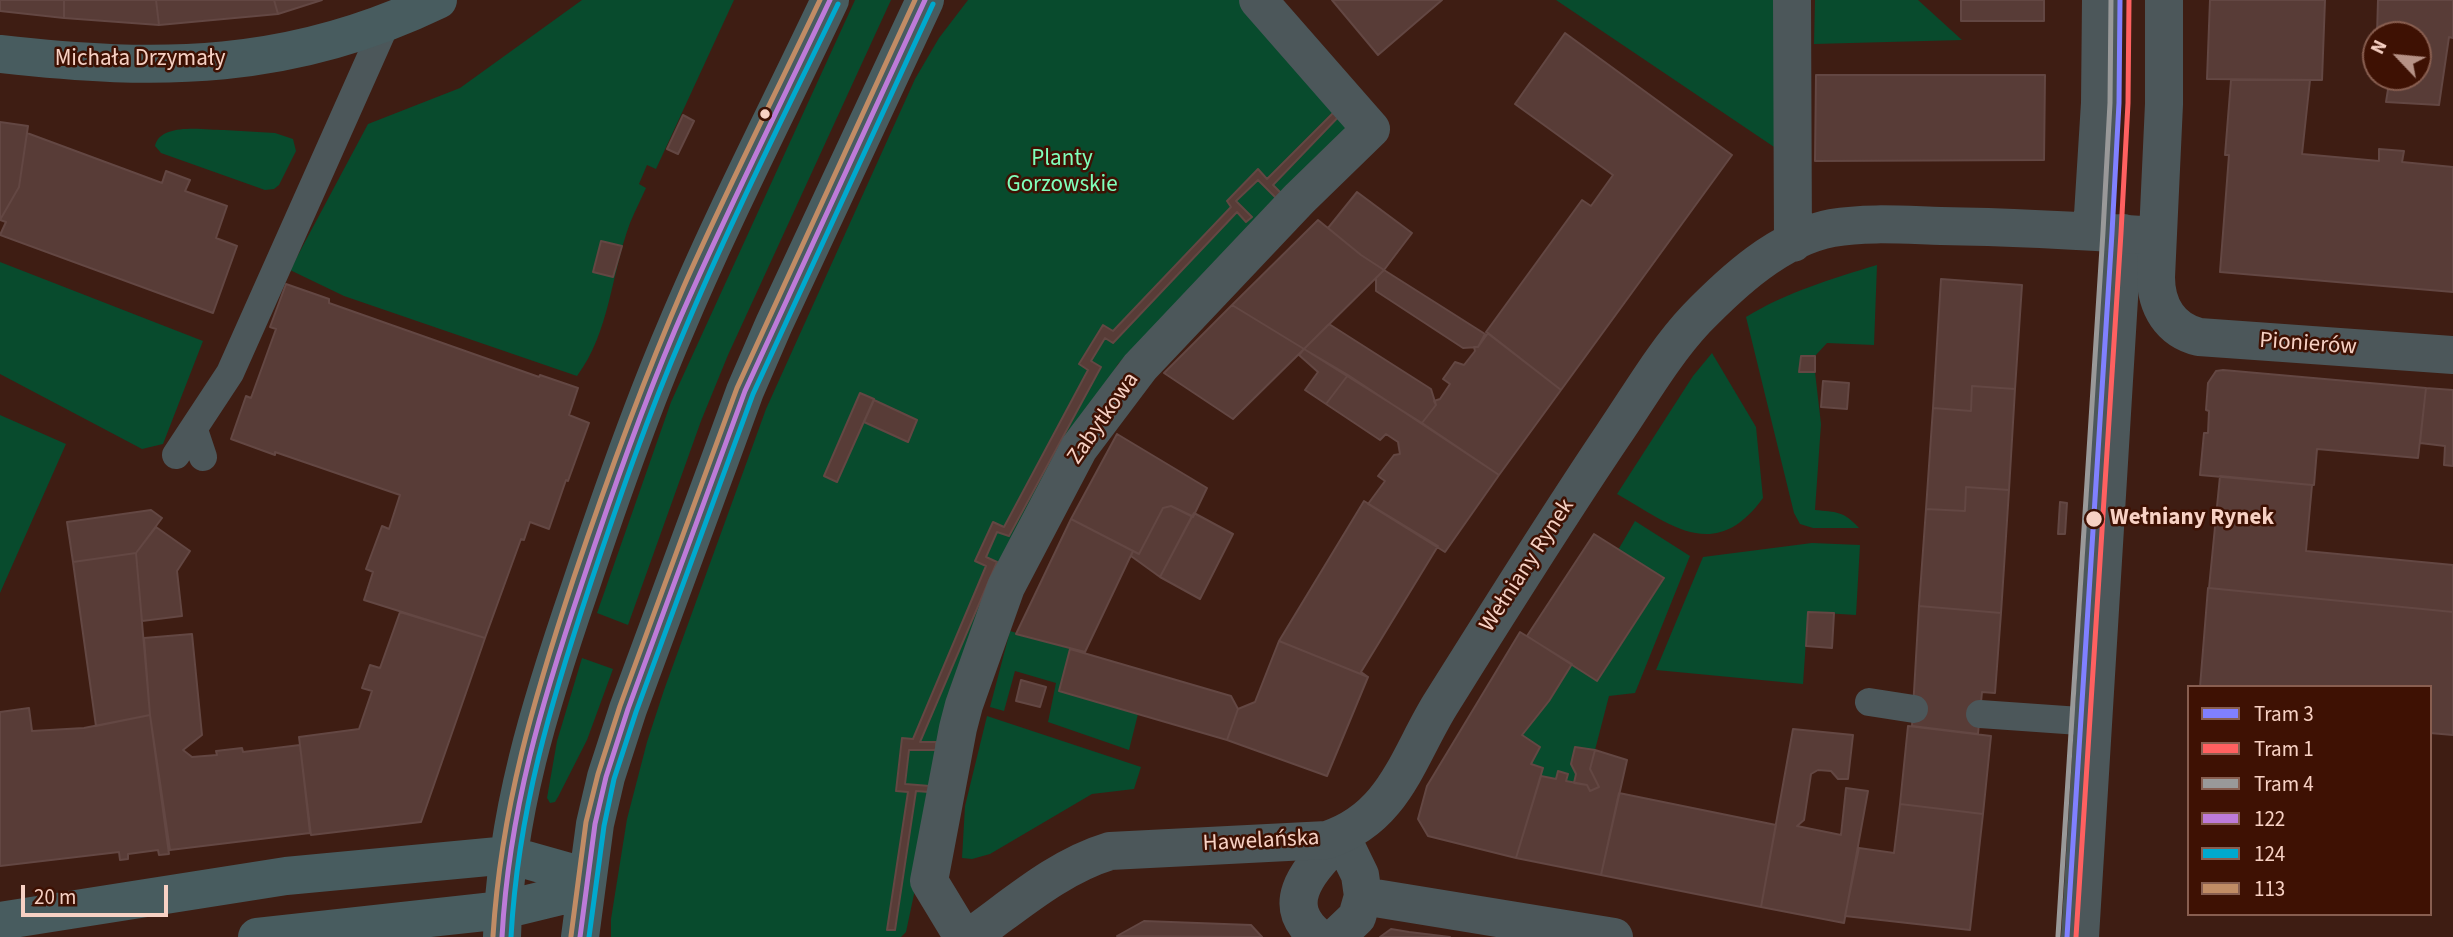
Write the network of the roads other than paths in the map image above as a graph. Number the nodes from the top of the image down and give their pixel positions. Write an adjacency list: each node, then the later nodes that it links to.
1 (438, 0): 8 (main road, Michała Drzymały)
2 (830, 0): 19 (main road)
3 (1258, 0): 26 (street, Zabytkowa)
4 (1792, 0): 11 (street)
5 (2101, 0): 10 (street)
6 (2164, 0): 10 (street)
7 (924, 7): 20 (main road)
8 (386, 23): 9 (main road, Michała Drzymały); 13 (lane)
9 (0, 54)
10 (2124, 233): 11 (street, Wełniany Rynek); 12 (street, Pionierów); 17 (street)
11 (1793, 243): 18 (street, Wełniany Rynek)
12 (2453, 355)
13 (190, 456)
14 (1869, 702): 15 (lane)
15 (1914, 709)
16 (1980, 714): 17 (lane)
17 (2094, 722): 31 (street)
18 (1341, 835): 21 (street, Hawelańska); 27 (street, Hawelańska); 28 (street, Wełniany Rynek)
19 (509, 855): 20 (main road); 22 (main road); 23 (main road)
20 (586, 883): 22 (main road); 25 (main road)
21 (1363, 896): 29 (street); 30 (street)
22 (502, 923): 24 (main road)
23 (24, 924)
24 (257, 937)
25 (580, 937)
26 (963, 937)
27 (970, 937)
28 (1318, 937)
29 (1336, 937)
30 (1615, 937)
31 (2080, 937)

